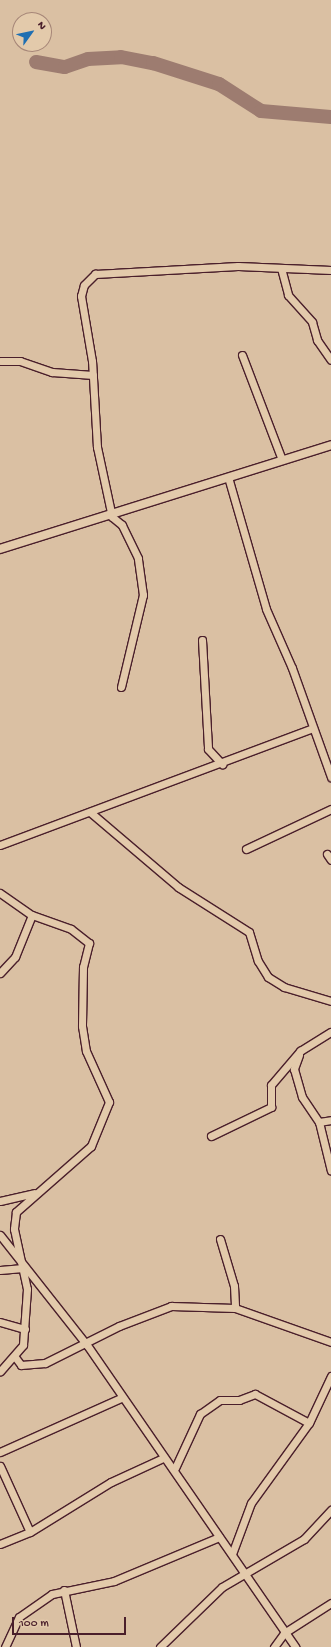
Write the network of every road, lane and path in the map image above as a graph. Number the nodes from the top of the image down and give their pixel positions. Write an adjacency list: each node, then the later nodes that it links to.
1 (281, 268): 2 (street); 4 (street); 6 (street)
2 (331, 270)
3 (242, 355): 8 (street)
4 (331, 360)
5 (0, 361): 6 (street)
6 (93, 375): 10 (street)
7 (331, 445): 8 (street)
8 (282, 460): 9 (street)
9 (228, 477): 10 (street); 14 (street)
10 (112, 517): 11 (street); 13 (street)
11 (0, 549)
12 (202, 640): 15 (street)
13 (121, 687)
14 (311, 729): 15 (street); 16 (street)
15 (222, 764): 18 (street)
16 (331, 777)
17 (331, 809): 20 (street)
18 (90, 812): 19 (street); 24 (street)
19 (0, 845)
20 (246, 849)
21 (0, 893): 22 (street)
22 (32, 915): 23 (street); 31 (street)
23 (0, 973)
24 (331, 1001)
25 (331, 1032): 26 (street)
26 (300, 1051): 28 (street); 29 (street)
27 (331, 1120): 28 (street)
28 (319, 1122): 30 (street)
29 (212, 1136)
30 (331, 1171)
31 (34, 1193): 32 (street); 35 (street)
32 (0, 1201)
33 (0, 1235): 35 (street)
34 (220, 1239): 37 (street)
35 (23, 1268): 36 (street); 39 (street); 41 (street)
36 (0, 1270)
37 (235, 1308): 40 (street); 41 (street)
38 (0, 1322): 39 (street)
39 (25, 1329): 42 (street)
40 (331, 1342)
41 (87, 1345): 42 (street); 45 (street)
42 (16, 1357): 43 (street)
43 (0, 1371)
44 (331, 1376): 46 (street)
45 (121, 1398): 47 (street); 48 (street)
46 (309, 1423): 50 (street); 55 (street)
47 (0, 1452)
48 (163, 1458): 50 (street); 52 (street)
49 (0, 1466): 52 (street)
50 (175, 1468): 53 (street)
51 (331, 1510): 56 (street)
52 (30, 1532): 54 (street)
53 (219, 1537): 55 (street); 57 (street)
54 (0, 1544)
55 (232, 1554): 56 (street)
56 (245, 1573): 59 (street); 62 (street)
57 (64, 1590): 60 (street); 61 (street)
58 (331, 1603): 59 (street)
59 (284, 1633): 63 (street); 64 (street)
60 (5, 1647)
61 (76, 1647)
62 (160, 1647)
63 (274, 1647)
64 (296, 1647)

